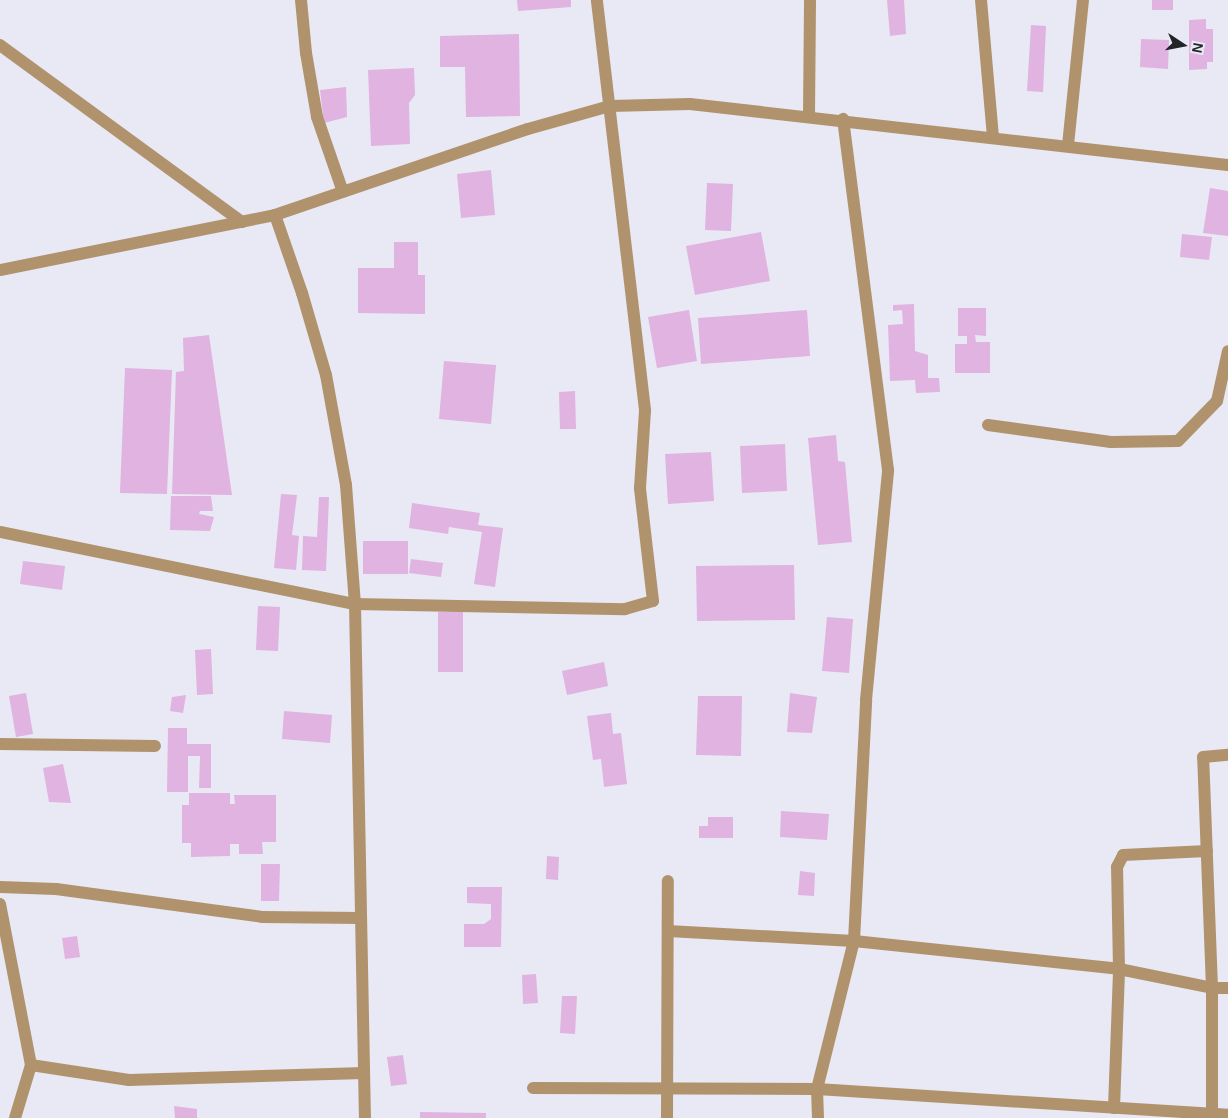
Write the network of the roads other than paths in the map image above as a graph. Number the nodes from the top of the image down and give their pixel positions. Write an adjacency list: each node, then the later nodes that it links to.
1 (301, 0): 13 (street)
2 (597, 0): 7 (street)
3 (810, 0): 8 (street)
4 (982, 0): 10 (street)
5 (1083, 0): 11 (street)
6 (0, 45): 15 (street)
7 (610, 106): 8 (street); 13 (street); 20 (street)
8 (808, 116): 9 (street)
9 (843, 119): 10 (street); 30 (street)
10 (993, 136): 11 (street)
11 (1068, 145): 12 (street)
12 (1228, 165)
13 (343, 192): 14 (street)
14 (275, 215): 15 (street); 20 (street)
15 (242, 222): 16 (street)
16 (0, 270)
17 (1228, 351): 18 (street)
18 (988, 425)
19 (0, 532): 20 (street)
20 (355, 604): 28 (street)
21 (0, 744): 22 (street)
22 (155, 746)
23 (1228, 755): 24 (street)
24 (1207, 852): 31 (street); 32 (street)
25 (668, 881): 29 (street)
26 (0, 887): 28 (street)
27 (0, 904): 34 (street)
28 (361, 918): 35 (street)
29 (668, 932): 30 (street); 37 (street)
30 (854, 941): 31 (street); 38 (street)
31 (1119, 969): 32 (street); 39 (street)
32 (1212, 988): 33 (street); 41 (street)
33 (1228, 988)
34 (31, 1065): 35 (street); 42 (street)
35 (364, 1072): 43 (street)
36 (533, 1088): 37 (street)
37 (667, 1088): 38 (street); 44 (street)
38 (818, 1089): 39 (street); 45 (street)
39 (1114, 1108): 41 (street)
40 (1228, 1115): 41 (street)
41 (1210, 1116)
42 (15, 1118)
43 (365, 1118)
44 (667, 1118)
45 (818, 1118)

